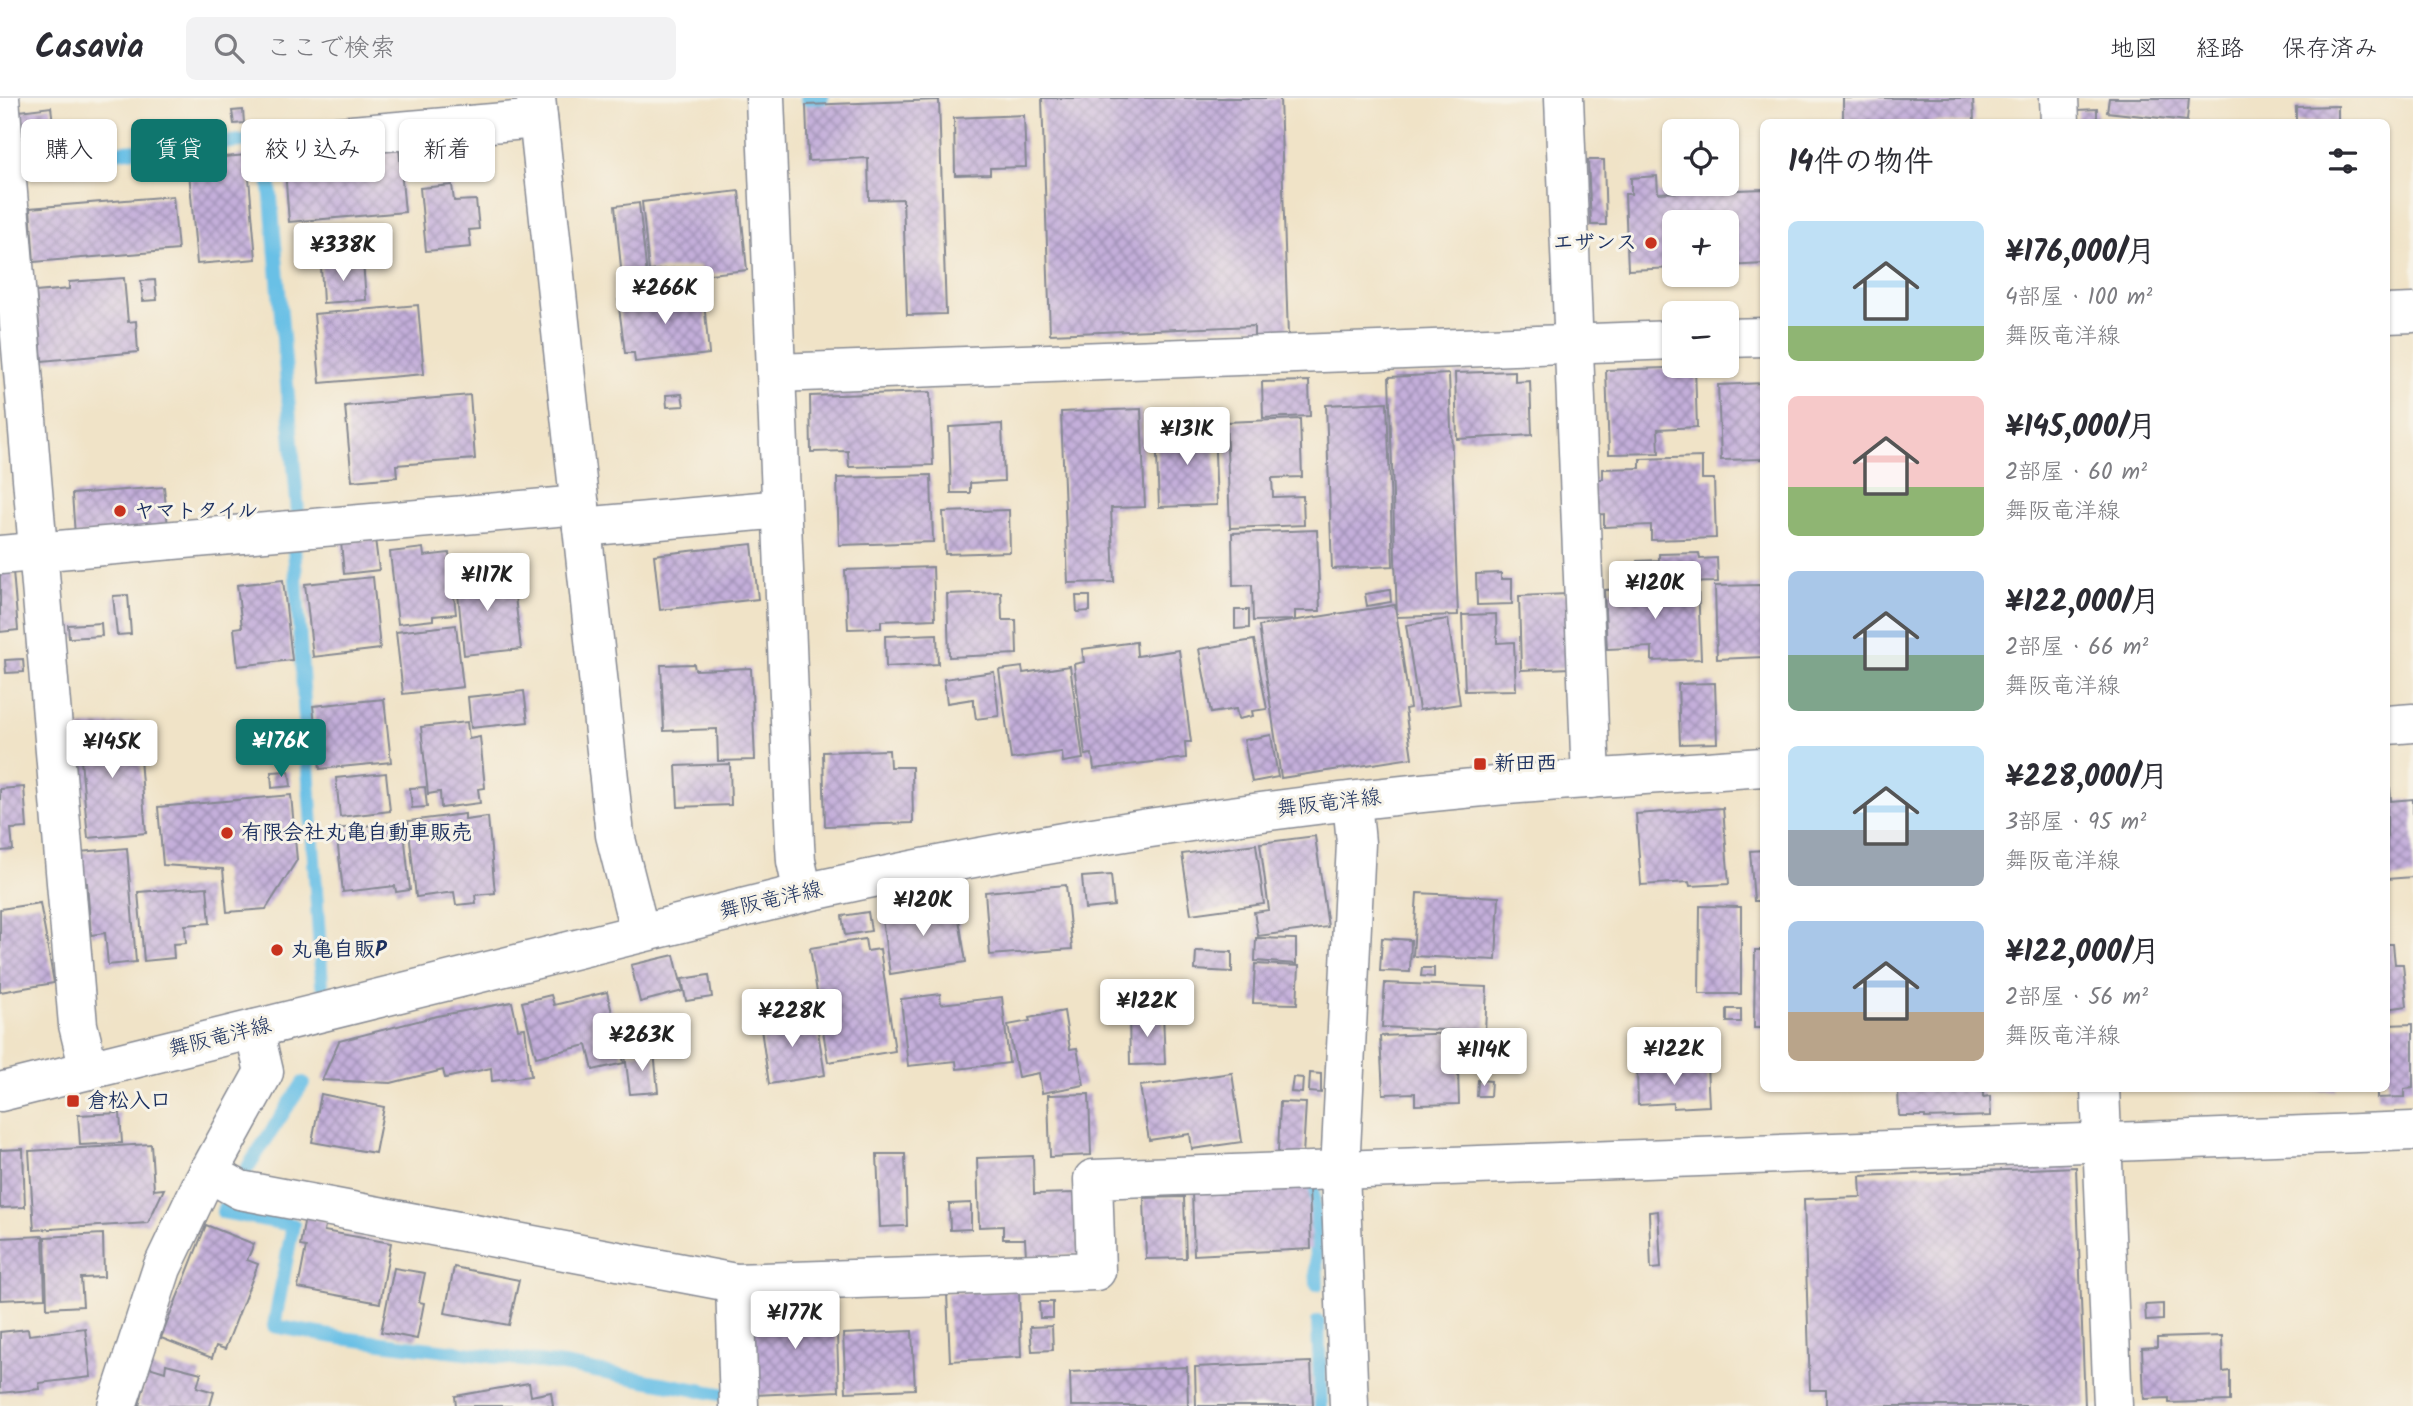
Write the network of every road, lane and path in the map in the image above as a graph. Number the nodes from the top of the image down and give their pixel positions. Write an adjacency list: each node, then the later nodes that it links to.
1 (0, 98): 8 (street)
2 (765, 98): 15 (street)
3 (1564, 98): 14 (street)
4 (2059, 98): 6 (street)
5 (537, 108): 7 (street); 17 (street)
6 (2060, 119)
7 (385, 128)
8 (3, 164): 18 (street)
9 (2413, 313): 10 (street)
10 (2390, 314)
11 (1760, 337): 12 (street)
12 (1739, 338)
13 (1662, 341): 14 (street)
14 (1574, 344): 15 (street); 23 (street)
15 (776, 373): 16 (street)
16 (781, 509): 17 (street); 25 (street)
17 (581, 516): 18 (street); 26 (street)
18 (38, 552): 19 (street); 28 (street)
19 (0, 555)
20 (2413, 723): 21 (street)
21 (2390, 725)
22 (1760, 767): 23 (street, 舞阪竜洋線)
23 (1591, 779): 24 (street, 舞阪竜洋線)
24 (1352, 801): 25 (street, 舞阪竜洋線); 33 (street)
25 (803, 893): 26 (street, 舞阪竜洋線)
26 (640, 933): 27 (street, 舞阪竜洋線)
27 (254, 1029): 28 (street, 舞阪竜洋線); 34 (street)
28 (89, 1070): 29 (street, 舞阪竜洋線)
29 (0, 1092)
30 (2100, 1092): 32 (street)
31 (2413, 1131): 32 (street)
32 (2102, 1143): 33 (street); 39 (street)
33 (1340, 1171): 35 (street); 38 (street)
34 (208, 1172): 35 (street); 36 (street)
35 (735, 1283): 37 (street)
36 (117, 1406)
37 (739, 1406)
38 (1349, 1406)
39 (2113, 1406)

